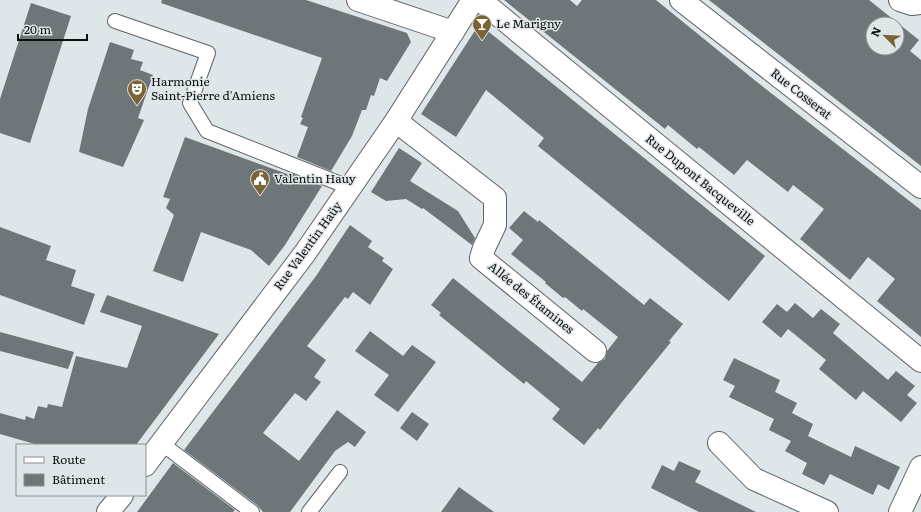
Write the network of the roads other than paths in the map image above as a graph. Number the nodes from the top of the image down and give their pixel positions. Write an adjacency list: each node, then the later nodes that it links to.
1 (358, 0): 8 (street)
2 (473, 0): 8 (street, Rue Valentin Haüy)
3 (480, 0): 13 (street, Rue Dupont Bacqueville)
4 (681, 0): 10 (street, Rue Cosserat)
5 (900, 0): 6 (street)
6 (921, 3)
7 (115, 21): 11 (lane)
8 (453, 32): 9 (street, Rue Valentin Haüy)
9 (396, 121): 11 (street, Rue Valentin Haüy); 12 (street, Allée des Étamines)
10 (921, 187)
11 (350, 188): 14 (street, Rue Valentin Haüy)
12 (595, 351)
13 (921, 361)
14 (161, 443): 16 (street, Rue Valentin Haüy); 21 (lane)
15 (719, 443): 23 (street)
16 (146, 464)
17 (921, 466): 24 (street)
18 (340, 472): 22 (lane)
19 (121, 496): 20 (street)
20 (108, 512)
21 (252, 512)
22 (309, 512)
23 (827, 512)
24 (900, 512)

